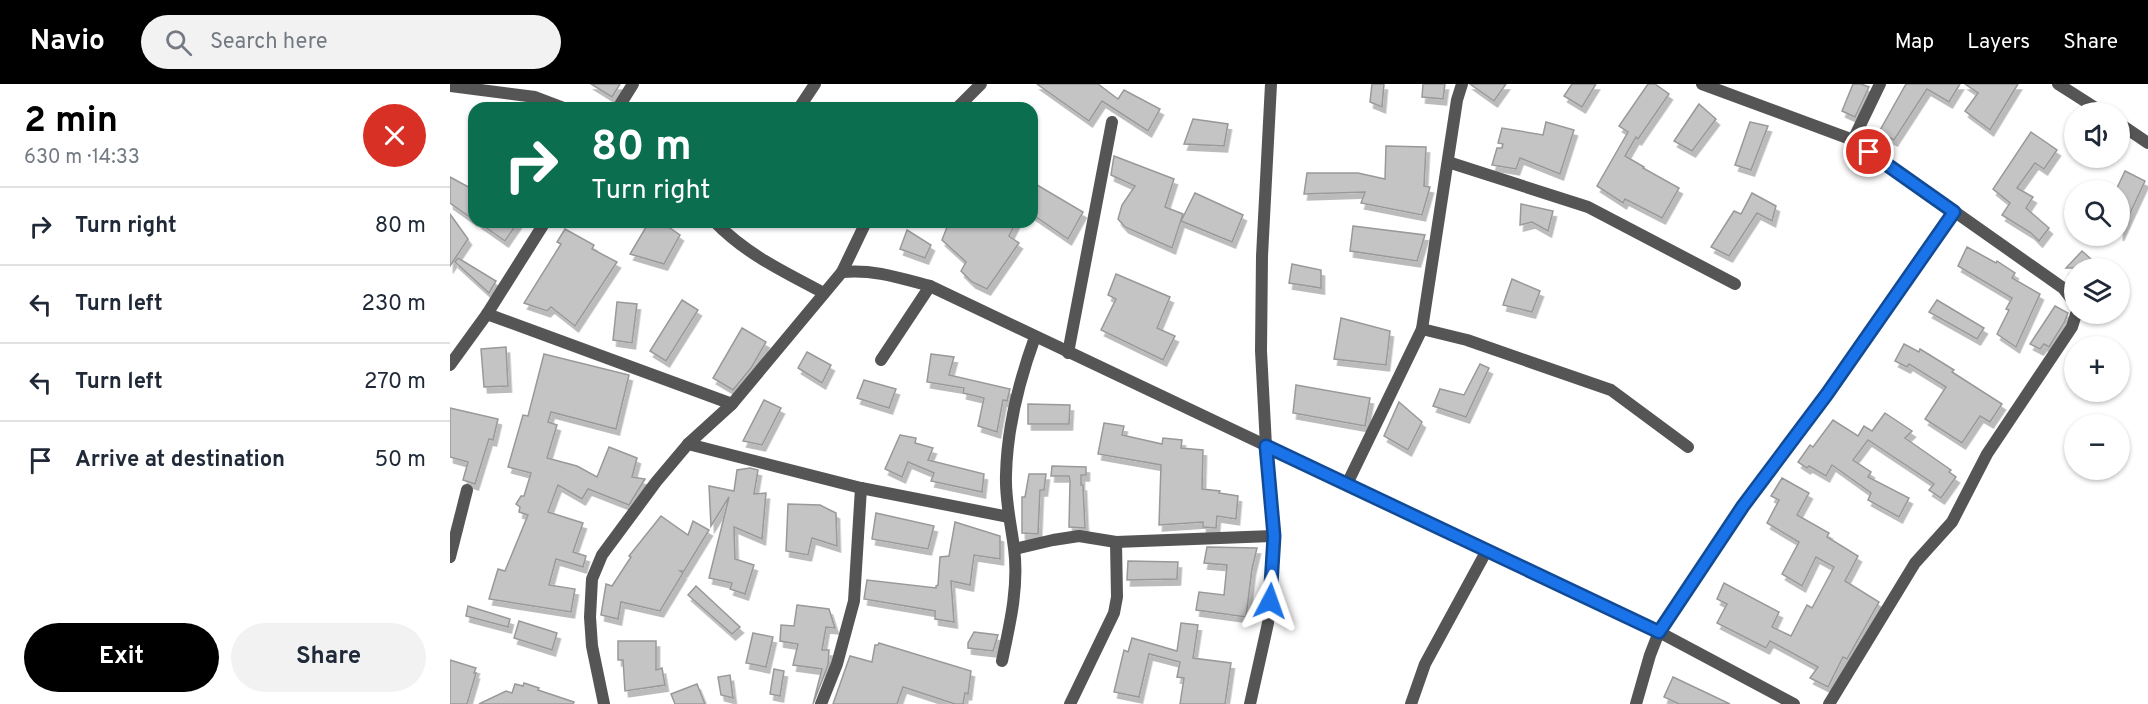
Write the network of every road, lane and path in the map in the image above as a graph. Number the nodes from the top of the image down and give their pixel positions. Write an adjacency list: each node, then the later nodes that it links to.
1 (633, 84): 11 (street)
2 (815, 84): 12 (street)
3 (981, 84): 13 (street)
4 (1271, 84): 38 (street)
5 (1462, 84): 19 (street)
6 (1702, 84): 17 (street)
7 (1880, 84): 17 (street)
8 (2058, 84): 14 (street)
9 (450, 86): 10 (street)
10 (548, 102)
11 (622, 102)
12 (803, 102)
13 (963, 102)
14 (2086, 102)
15 (1112, 122): 33 (street)
16 (2130, 131): 18 (street)
17 (1852, 140): 20 (street)
18 (2148, 143)
19 (1448, 162): 25 (street); 31 (street)
20 (1954, 212): 27 (street); 49 (street)
21 (541, 228): 29 (street)
22 (724, 228): 28 (street)
23 (863, 228): 24 (street)
24 (842, 272): 26 (street); 28 (street)
25 (1735, 284)
26 (930, 286): 32 (street); 34 (street)
27 (2064, 289)
28 (824, 292): 36 (street)
29 (487, 314): 35 (street); 36 (street)
30 (2073, 324): 58 (street)
31 (1422, 329): 39 (street); 40 (street)
32 (1035, 337): 33 (street); 43 (street)
33 (1068, 353): 38 (street)
34 (881, 360)
35 (450, 365)
36 (732, 404): 37 (street)
37 (688, 444): 41 (street); 51 (street)
38 (1266, 446): 40 (street); 44 (street)
39 (1688, 447)
40 (1347, 484): 47 (street)
41 (861, 488): 43 (street); 52 (street)
42 (467, 490): 48 (street)
43 (1009, 517): 46 (street)
44 (1274, 536): 45 (street); 54 (street)
45 (1116, 542): 46 (street); 53 (street)
46 (1015, 549): 50 (street)
47 (1487, 550): 49 (street); 55 (street)
48 (450, 557)
49 (1659, 632): 56 (street); 57 (street)
50 (1002, 661)
51 (603, 704)
52 (821, 704)
53 (1070, 704)
54 (1250, 704)
55 (1410, 704)
56 (1636, 704)
57 (1794, 704)
58 (1829, 704)

